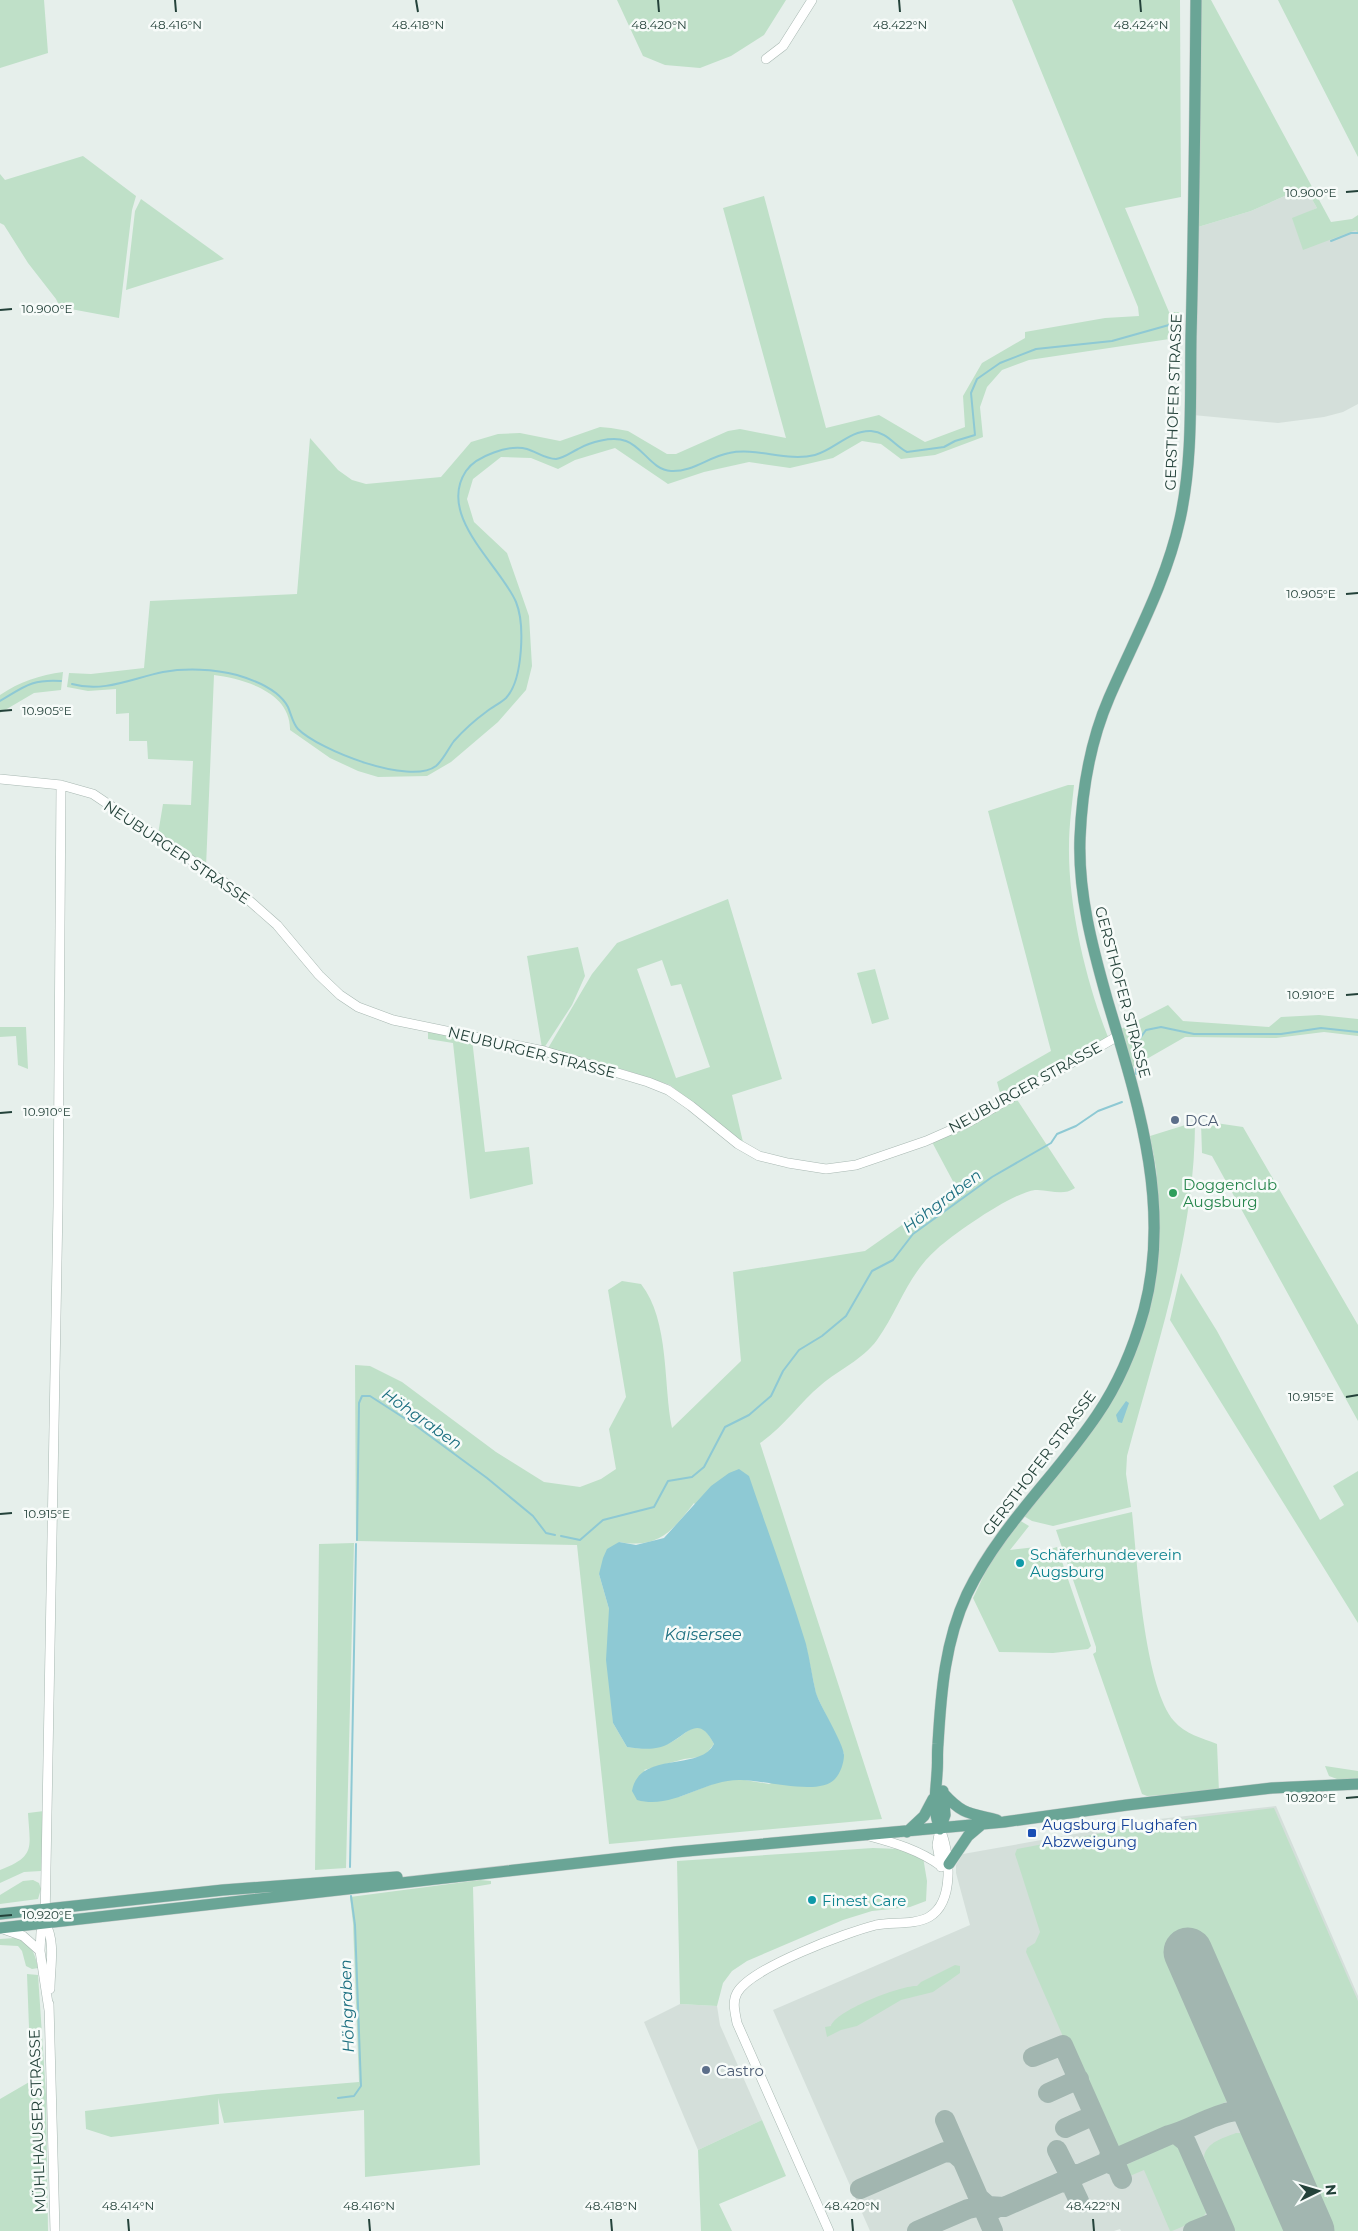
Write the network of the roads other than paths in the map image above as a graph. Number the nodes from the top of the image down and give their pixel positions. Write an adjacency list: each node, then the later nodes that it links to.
1 (812, 0): 3 (street)
2 (1196, 0): 6 (main road, GERSTHOFER STRASSE)
3 (766, 59)
4 (0, 780): 5 (street, NEUBURGER STRASSE)
5 (61, 785): 6 (street, NEUBURGER STRASSE); 16 (street)
6 (1118, 1036): 8 (main road, GERSTHOFER STRASSE)
7 (1358, 1784): 9 (main road)
8 (938, 1795): 9 (main road); 11 (main road, GERSTHOFER STRASSE); 12 (main road)
9 (1004, 1822): 10 (main road)
10 (981, 1824): 11 (main road); 14 (main road)
11 (940, 1829): 12 (main road); 14 (street)
12 (907, 1832): 13 (main road)
13 (869, 1836): 14 (street); 15 (main road)
14 (945, 1865): 23 (street)
15 (476, 1873): 16 (main road); 18 (main road)
16 (44, 1909): 17 (main road); 18 (street)
17 (0, 1914)
18 (45, 1923): 19 (main road); 20 (street, MÜHLHAUSER STRASSE); 21 (street, MÜHLHAUSER STRASSE)
19 (0, 1928): 20 (street)
20 (40, 1950): 21 (street, MÜHLHAUSER STRASSE)
21 (49, 2010): 22 (street, MÜHLHAUSER STRASSE)
22 (55, 2231)
23 (828, 2231)

